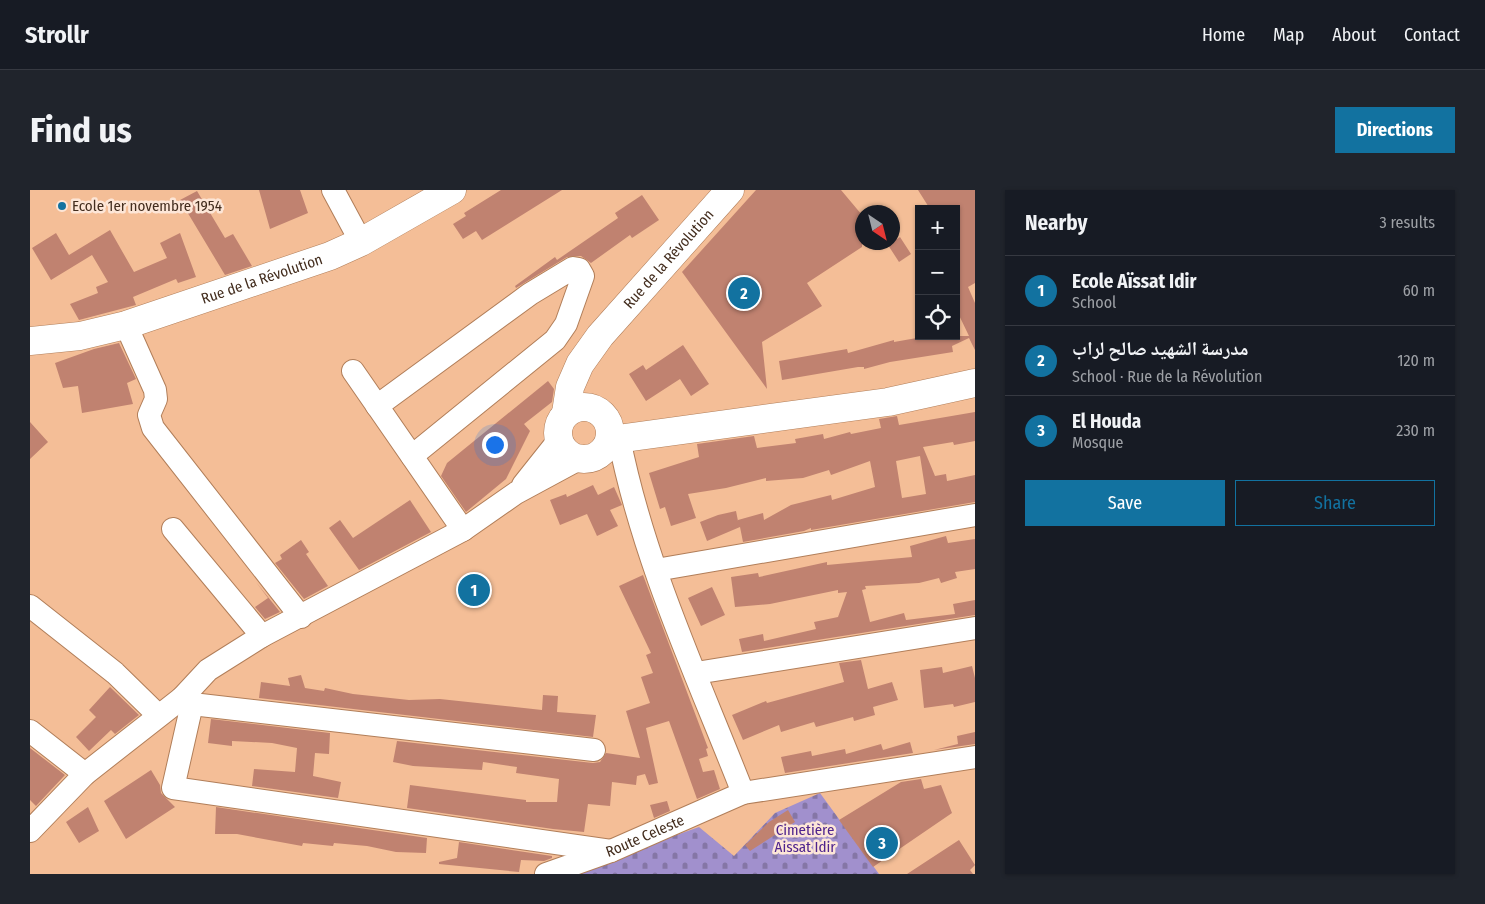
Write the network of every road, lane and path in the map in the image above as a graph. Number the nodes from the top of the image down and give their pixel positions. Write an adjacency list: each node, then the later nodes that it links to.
1 (333, 190): 4 (street)
2 (452, 190): 4 (main road, Rue de la Révolution)
3 (730, 190): 9 (main road, Rue de la Révolution)
4 (361, 242): 5 (main road, Rue de la Révolution)
5 (126, 325): 7 (main road, Rue de la Révolution); 25 (street)
6 (30, 330): 7 (main road)
7 (61, 339): 8 (main road, Rue de la Révolution)
8 (30, 342)
9 (588, 352): 13 (main road); 14 (main road, Rue de la Révolution)
10 (353, 372): 12 (street)
11 (975, 383): 15 (main road)
12 (377, 406): 17 (street); 17 (street)
13 (598, 411): 14 (main road); 15 (main road)
14 (566, 413): 16 (main road)
15 (614, 439): 18 (main road); 23 (street)
16 (558, 441): 18 (main road); 19 (street)
17 (412, 456): 22 (street)
18 (579, 459): 19 (street)
19 (516, 493): 22 (street)
20 (975, 515): 23 (street)
21 (173, 529): 27 (street)
22 (463, 530): 25 (street)
23 (656, 570): 28 (street)
24 (30, 606): 30 (street)
25 (301, 617): 27 (street)
26 (975, 628): 28 (street)
27 (262, 636): 29 (street)
28 (696, 673): 35 (street)
29 (187, 701): 30 (street); 32 (street); 37 (street)
30 (158, 715): 34 (street)
31 (30, 731): 34 (street)
32 (594, 750)
33 (975, 757): 35 (street, Route Celeste)
34 (84, 774): 36 (street)
35 (743, 793): 37 (street, Route Celeste)
36 (30, 831)
37 (611, 851): 38 (street, Route Celeste)
38 (546, 874)

